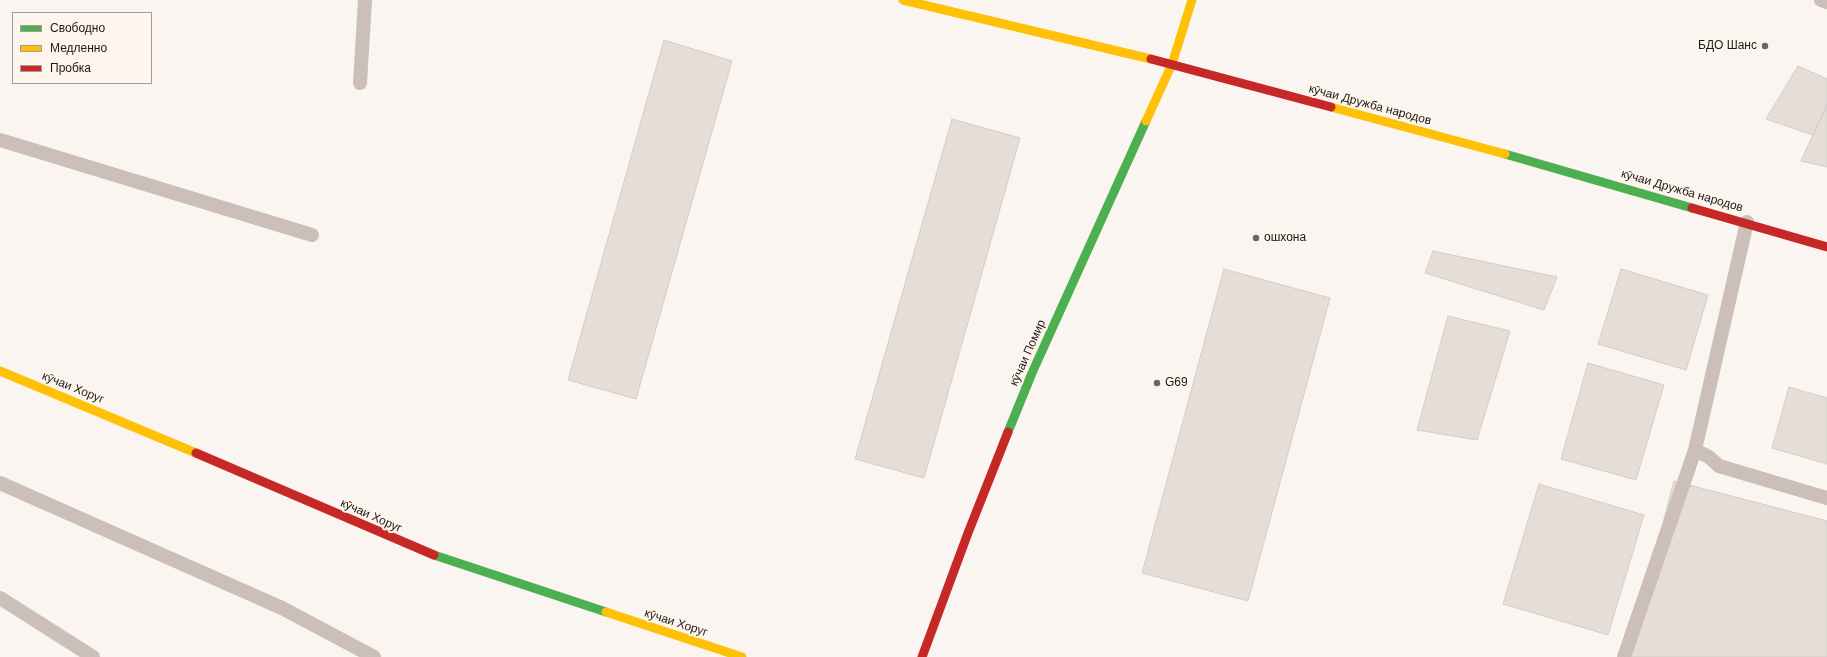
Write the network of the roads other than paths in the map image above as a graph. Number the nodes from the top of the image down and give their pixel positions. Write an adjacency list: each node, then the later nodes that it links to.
1 (365, 0): 7 (lane)
2 (903, 0): 6 (street, кӯчаи Дружба народов)
3 (1192, 0): 6 (street, кӯчаи Помир)
4 (1821, 0): 5 (lane)
5 (1827, 2)
6 (1172, 64): 9 (street, кӯчаи Дружба народов); 20 (street, кӯчаи Помир)
7 (360, 83)
8 (0, 140): 10 (lane)
9 (1748, 222): 11 (street, кӯчаи Дружба народов); 13 (lane)
10 (312, 236)
11 (1827, 247)
12 (0, 371): 19 (street, кӯчаи Хоруг)
13 (1694, 450): 15 (lane); 21 (lane)
14 (0, 483): 18 (lane)
15 (1827, 498)
16 (0, 598): 17 (lane)
17 (93, 657)
18 (374, 657)
19 (742, 657)
20 (922, 657)
21 (1624, 657)

